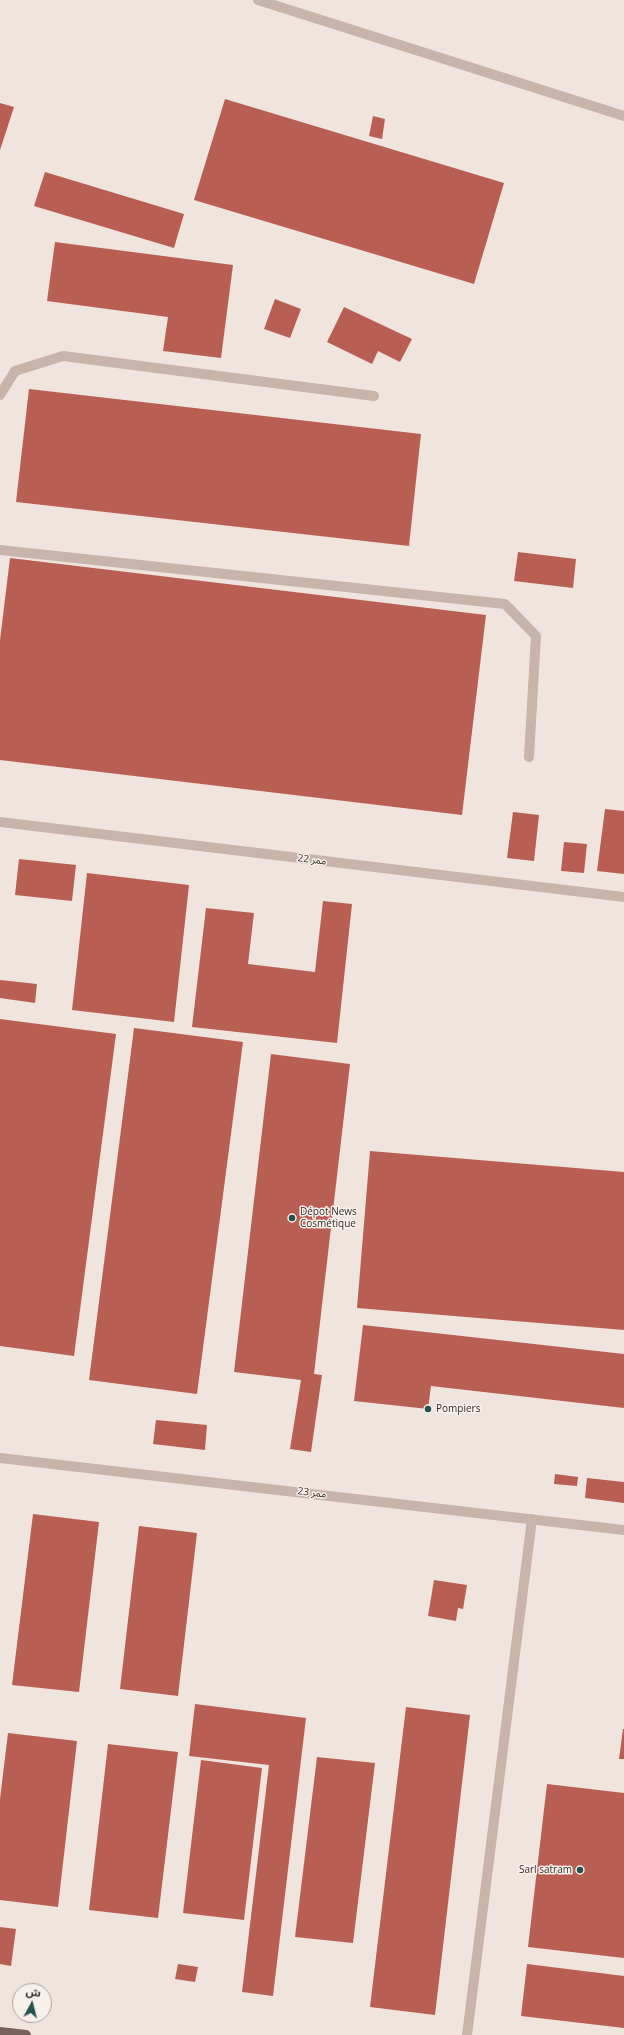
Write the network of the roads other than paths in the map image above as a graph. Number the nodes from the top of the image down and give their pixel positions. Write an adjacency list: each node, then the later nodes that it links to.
1 (258, 0): 2 (lane)
2 (624, 116)
3 (0, 395): 4 (lane)
4 (374, 396)
5 (0, 550): 6 (lane)
6 (529, 757)
7 (0, 822): 8 (lane, ممر 22)
8 (624, 897)
9 (0, 1458): 10 (lane, ممر 23)
10 (532, 1519): 11 (lane, ممر 23); 14 (lane)
11 (624, 1530)
12 (0, 2032): 13 (main road)
13 (26, 2035)
14 (468, 2035)

